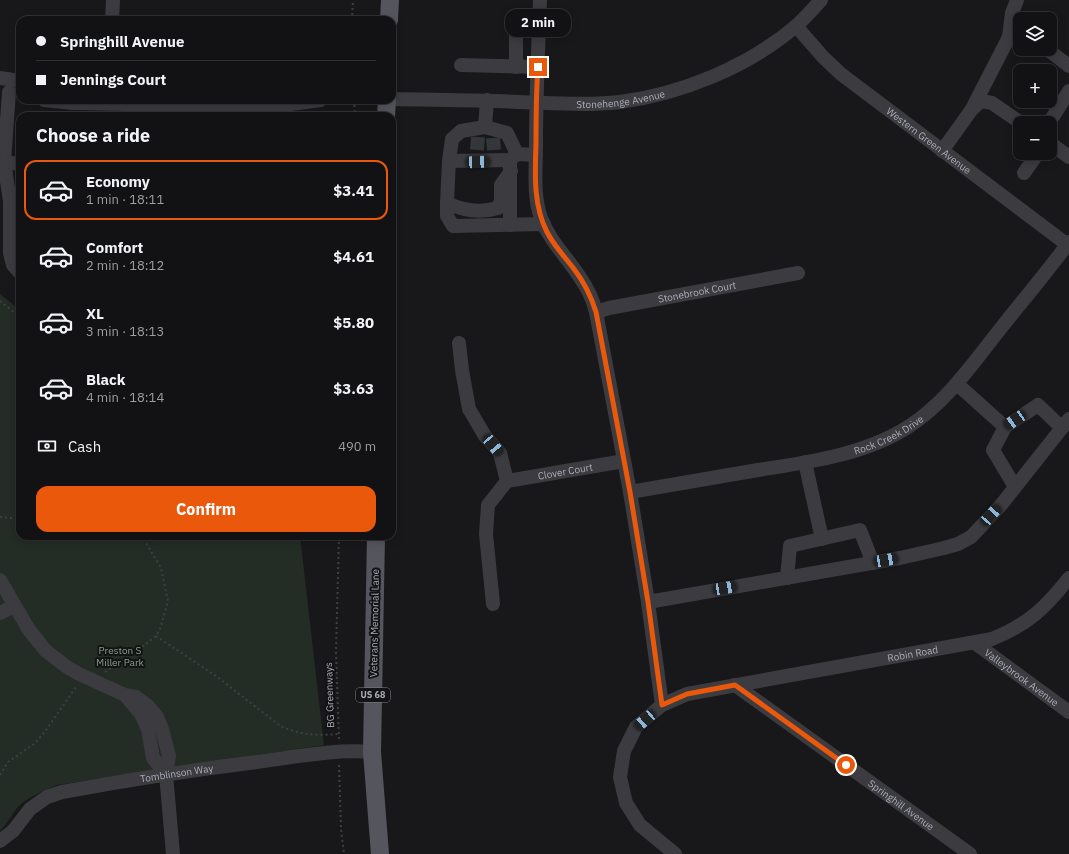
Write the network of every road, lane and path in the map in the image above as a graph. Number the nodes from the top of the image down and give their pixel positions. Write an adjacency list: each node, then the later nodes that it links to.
1 (113, 0): 7 (street)
2 (353, 0): 8 (path)
3 (390, 0): 9 (main road)
4 (540, 0): 10 (street)
5 (821, 0): 12 (street, Stonehenge Avenue)
6 (1017, 0): 11 (street)
7 (112, 16)
8 (352, 16)
9 (389, 16)
10 (540, 20): 17 (street); 18 (street)
11 (1013, 20)
12 (796, 26): 25 (street, Stonehenge Avenue); 31 (street, Western Green Avenue)
13 (1013, 37): 26 (street)
14 (1056, 56): 16 (street)
15 (461, 65): 17 (street)
16 (1069, 66)
17 (516, 67): 18 (street)
18 (538, 67): 25 (street)
19 (0, 78): 20 (street)
20 (16, 80)
21 (1069, 90): 27 (street)
22 (10, 92): 37 (street)
23 (396, 99): 24 (street, Stonehenge Avenue)
24 (487, 100): 25 (street, Stonehenge Avenue); 29 (street)
25 (536, 102): 32 (street)
26 (972, 109): 28 (street); 31 (street)
27 (1052, 116)
28 (1013, 117)
29 (485, 142): 35 (street); 35 (street); 36 (street); 36 (street)
30 (1057, 148): 33 (street)
31 (942, 151): 43 (street, Western Green Avenue)
32 (536, 155): 36 (street); 41 (street)
33 (1069, 157)
34 (1033, 160): 39 (street)
35 (449, 161): 40 (street)
36 (513, 162): 40 (street); 42 (street)
37 (2, 163): 38 (street); 44 (street)
38 (16, 164)
39 (1024, 173)
40 (447, 203): 42 (street)
41 (544, 224): 42 (street); 47 (street)
42 (510, 225)
43 (1068, 244): 50 (street, Rock Creek Drive)
44 (16, 268)
45 (798, 273): 47 (street, Stonebrook Court)
46 (0, 301): 48 (path)
47 (596, 312): 53 (street)
48 (16, 314)
49 (459, 342): 55 (street)
50 (957, 384): 52 (street); 54 (street, Rock Creek Drive)
51 (1066, 424): 52 (street); 56 (street)
52 (1005, 427): 56 (street)
53 (624, 461): 55 (street, Clover Court); 57 (street)
54 (805, 462): 57 (street, Rock Creek Drive); 60 (street)
55 (507, 481): 69 (street)
56 (1015, 487): 64 (street)
57 (630, 492): 68 (street)
58 (0, 517): 59 (path)
59 (16, 519)
60 (822, 539): 64 (street); 65 (street)
61 (145, 540): 72 (path)
62 (339, 540): 78 (path, BG Greenways)
63 (376, 540): 80 (main road, Veterans Memorial Lane / US 68)
64 (872, 563): 65 (street)
65 (787, 578): 68 (street)
66 (1069, 578): 73 (street, Robin Road)
67 (0, 580): 70 (street)
68 (648, 602): 76 (street)
69 (493, 604)
70 (14, 606): 71 (street); 74 (street)
71 (0, 613)
72 (156, 636): 74 (path); 78 (path)
73 (975, 643): 75 (street, Robin Road); 77 (street, Valleybrook Avenue)
74 (92, 679): 81 (street); 82 (path)
75 (735, 685): 76 (street, Robin Road); 88 (street, Springhill Avenue)
76 (662, 705): 87 (street, Robin Road)
77 (1069, 712)
78 (338, 734): 79 (path, BG Greenways)
79 (339, 752): 80 (street, Tomblinson Way); 81 (street, Tomblinson Way); 85 (path, BG Greenways)
80 (372, 752): 86 (main road, Veterans Memorial Lane / US 68)
81 (166, 774): 83 (street, Tomblinson Way); 84 (street)
82 (0, 775)
83 (0, 841)
84 (173, 854)
85 (344, 854)
86 (380, 854)
87 (674, 854)
88 (970, 854)

